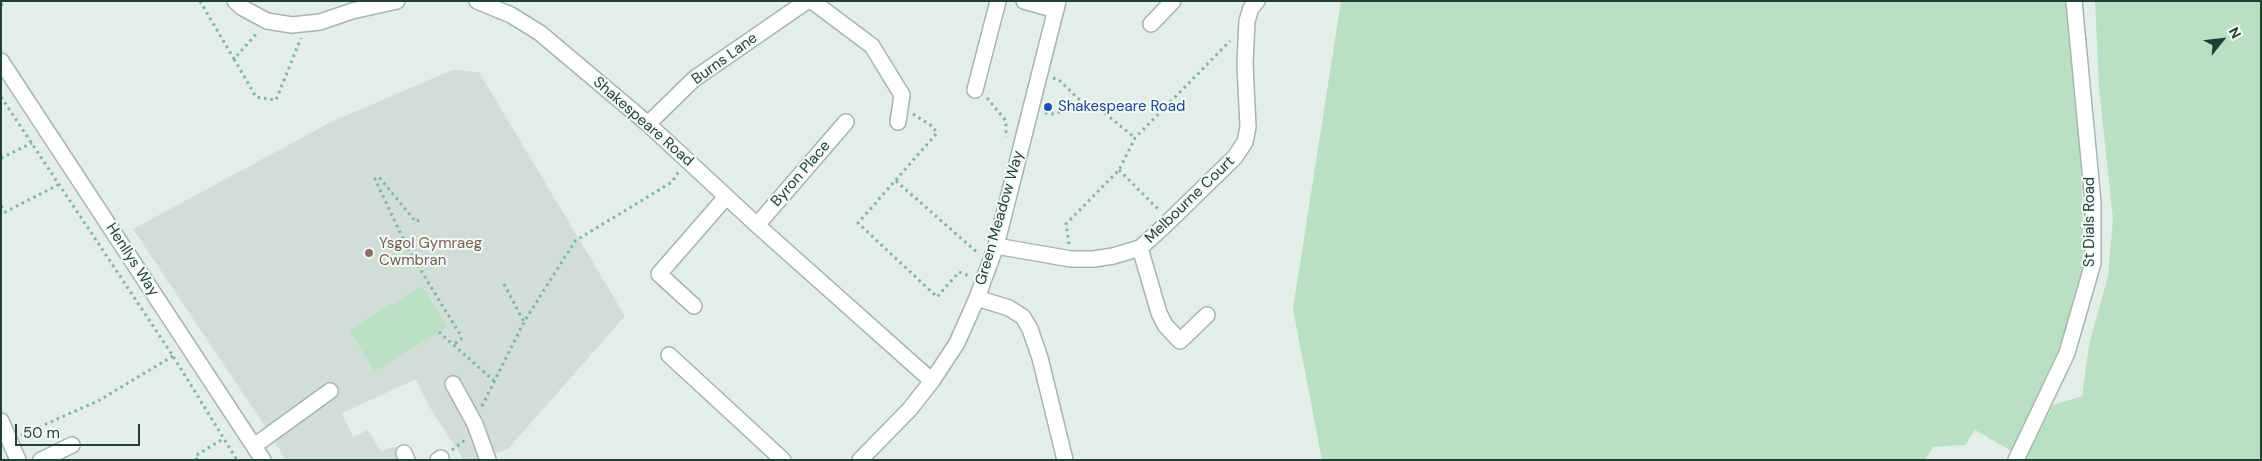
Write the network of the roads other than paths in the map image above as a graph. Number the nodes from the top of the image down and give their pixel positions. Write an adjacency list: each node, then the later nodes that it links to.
1 (236, 1): 9 (street)
2 (477, 1): 12 (street, Shakespeare Road)
3 (807, 1): 18 (street, Burns Lane)
4 (812, 1): 17 (street)
5 (998, 1): 15 (street)
6 (1024, 1): 11 (street)
7 (1173, 1): 13 (street)
8 (2074, 1): 40 (street, St Dials Road)
9 (389, 2)
10 (1251, 3): 21 (street, Melbourne Court)
11 (1057, 6): 22 (street, Green Meadow Way)
12 (514, 8): 18 (street, Shakespeare Road)
13 (1150, 24)
14 (1, 61): 32 (street, Henllys Way)
15 (975, 88)
16 (846, 122): 20 (street, Byron Place)
17 (898, 122)
18 (648, 124): 19 (street, Shakespeare Road)
19 (726, 196): 20 (street, Shakespeare Road); 24 (street)
20 (757, 225): 27 (street, Shakespeare Road)
21 (1140, 248): 22 (street, Melbourne Court); 25 (street)
22 (993, 253): 23 (street, Green Meadow Way)
23 (977, 298): 27 (street, Green Meadow Way); 39 (street)
24 (694, 306)
25 (1207, 315)
26 (669, 354): 37 (street)
27 (932, 381): 38 (street, Green Meadow Way)
28 (452, 384): 36 (street)
29 (330, 391): 32 (street)
30 (1, 421): 33 (street)
31 (72, 445): 34 (street)
32 (254, 446): 35 (street, Henllys Way)
33 (18, 460)
34 (41, 460)
35 (263, 460)
36 (488, 460)
37 (783, 460)
38 (860, 460)
39 (1065, 460)
40 (2016, 460)

